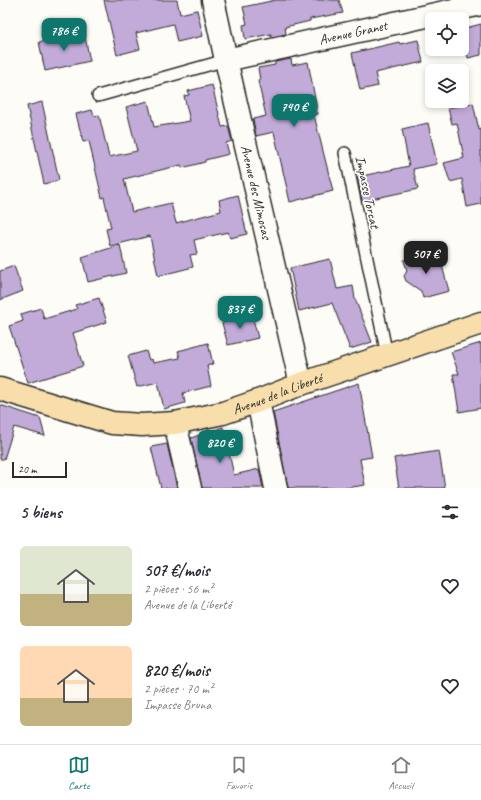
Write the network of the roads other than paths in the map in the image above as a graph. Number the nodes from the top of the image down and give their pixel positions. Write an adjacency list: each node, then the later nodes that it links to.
1 (213, 0): 3 (street, Avenue des Mimosas)
2 (481, 4): 3 (street, Avenue Granet)
3 (226, 60): 4 (lane); 8 (street, Avenue des Mimosas)
4 (98, 96)
5 (345, 153): 7 (lane, Impasse Torcat)
6 (481, 323): 7 (main road, Avenue de la Liberté)
7 (387, 355): 8 (main road, Avenue de la Liberté)
8 (301, 384): 10 (main road, Avenue de la Liberté)
9 (0, 389): 11 (main road, Avenue de la Liberté)
10 (258, 401): 11 (main road, Avenue de la Liberté); 13 (street)
11 (175, 423): 12 (street)
12 (190, 488)
13 (276, 488)

